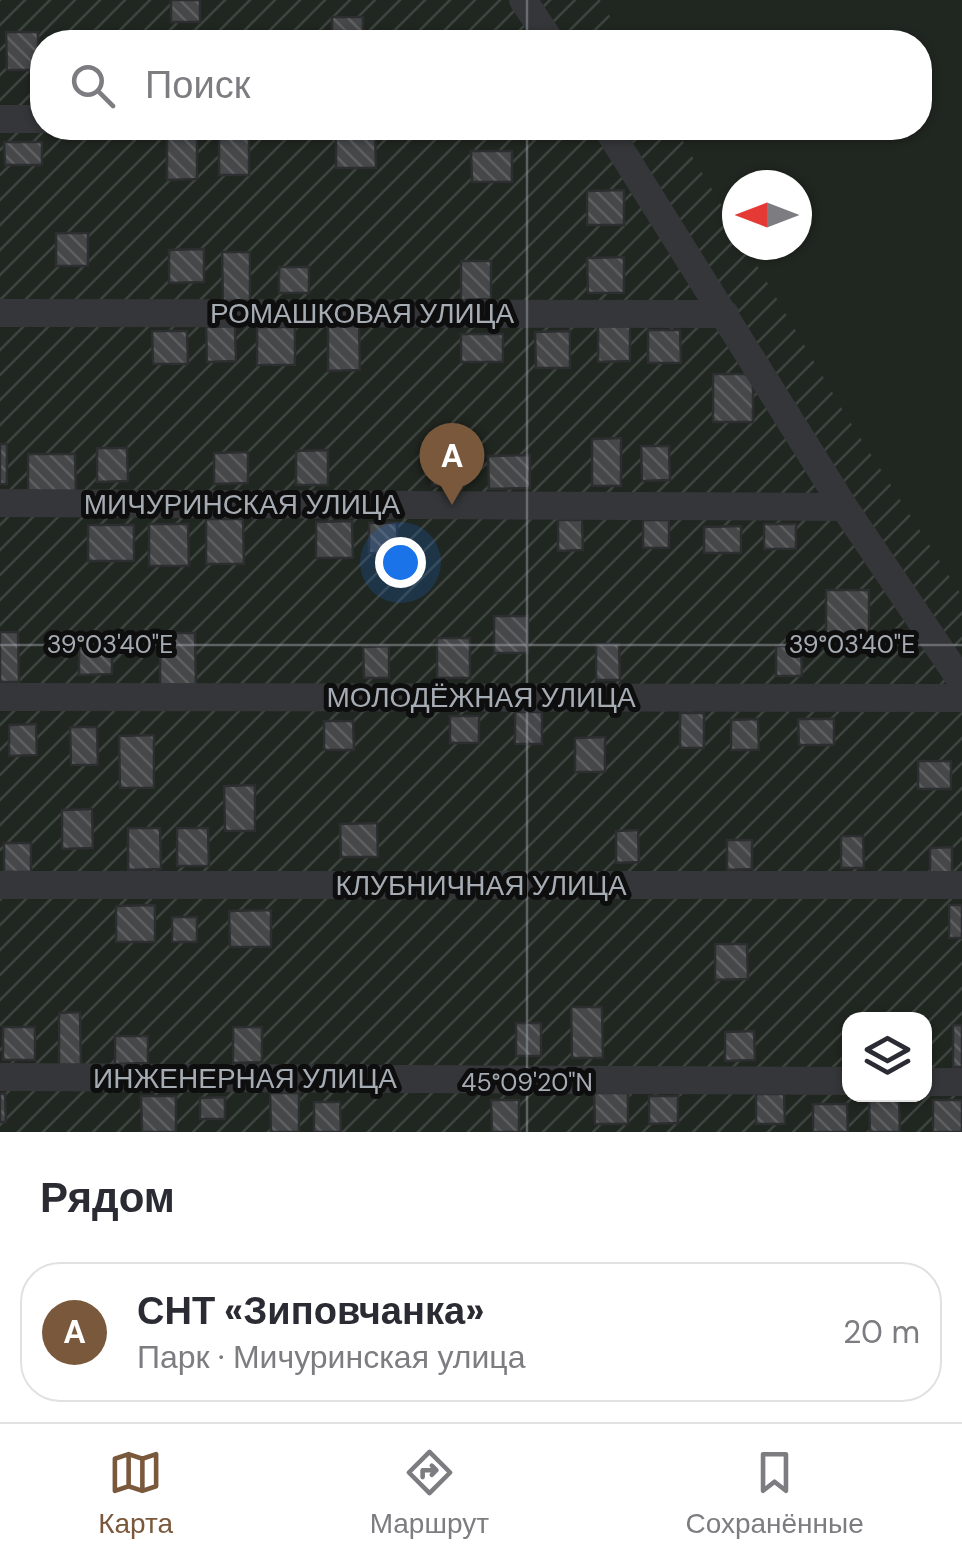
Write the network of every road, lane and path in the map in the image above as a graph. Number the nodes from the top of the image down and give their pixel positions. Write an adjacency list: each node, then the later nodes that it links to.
1 (524, 0): 2 (street)
2 (543, 30)
3 (0, 119): 4 (street)
4 (30, 119)
5 (615, 140): 7 (street)
6 (0, 312): 7 (street, РОМАШКОВАЯ УЛИЦА)
7 (724, 314): 9 (street)
8 (0, 503): 9 (street, МИЧУРИНСКАЯ УЛИЦА)
9 (844, 507): 10 (street)
10 (962, 682)
11 (0, 697): 12 (street, МОЛОДЁЖНАЯ УЛИЦА)
12 (962, 698)
13 (0, 885): 14 (street, КЛУБНИЧНАЯ УЛИЦА)
14 (962, 885)
15 (0, 1077): 16 (street, ИНЖЕНЕРНАЯ УЛИЦА)
16 (842, 1081)
17 (932, 1082): 18 (street)
18 (962, 1082)

